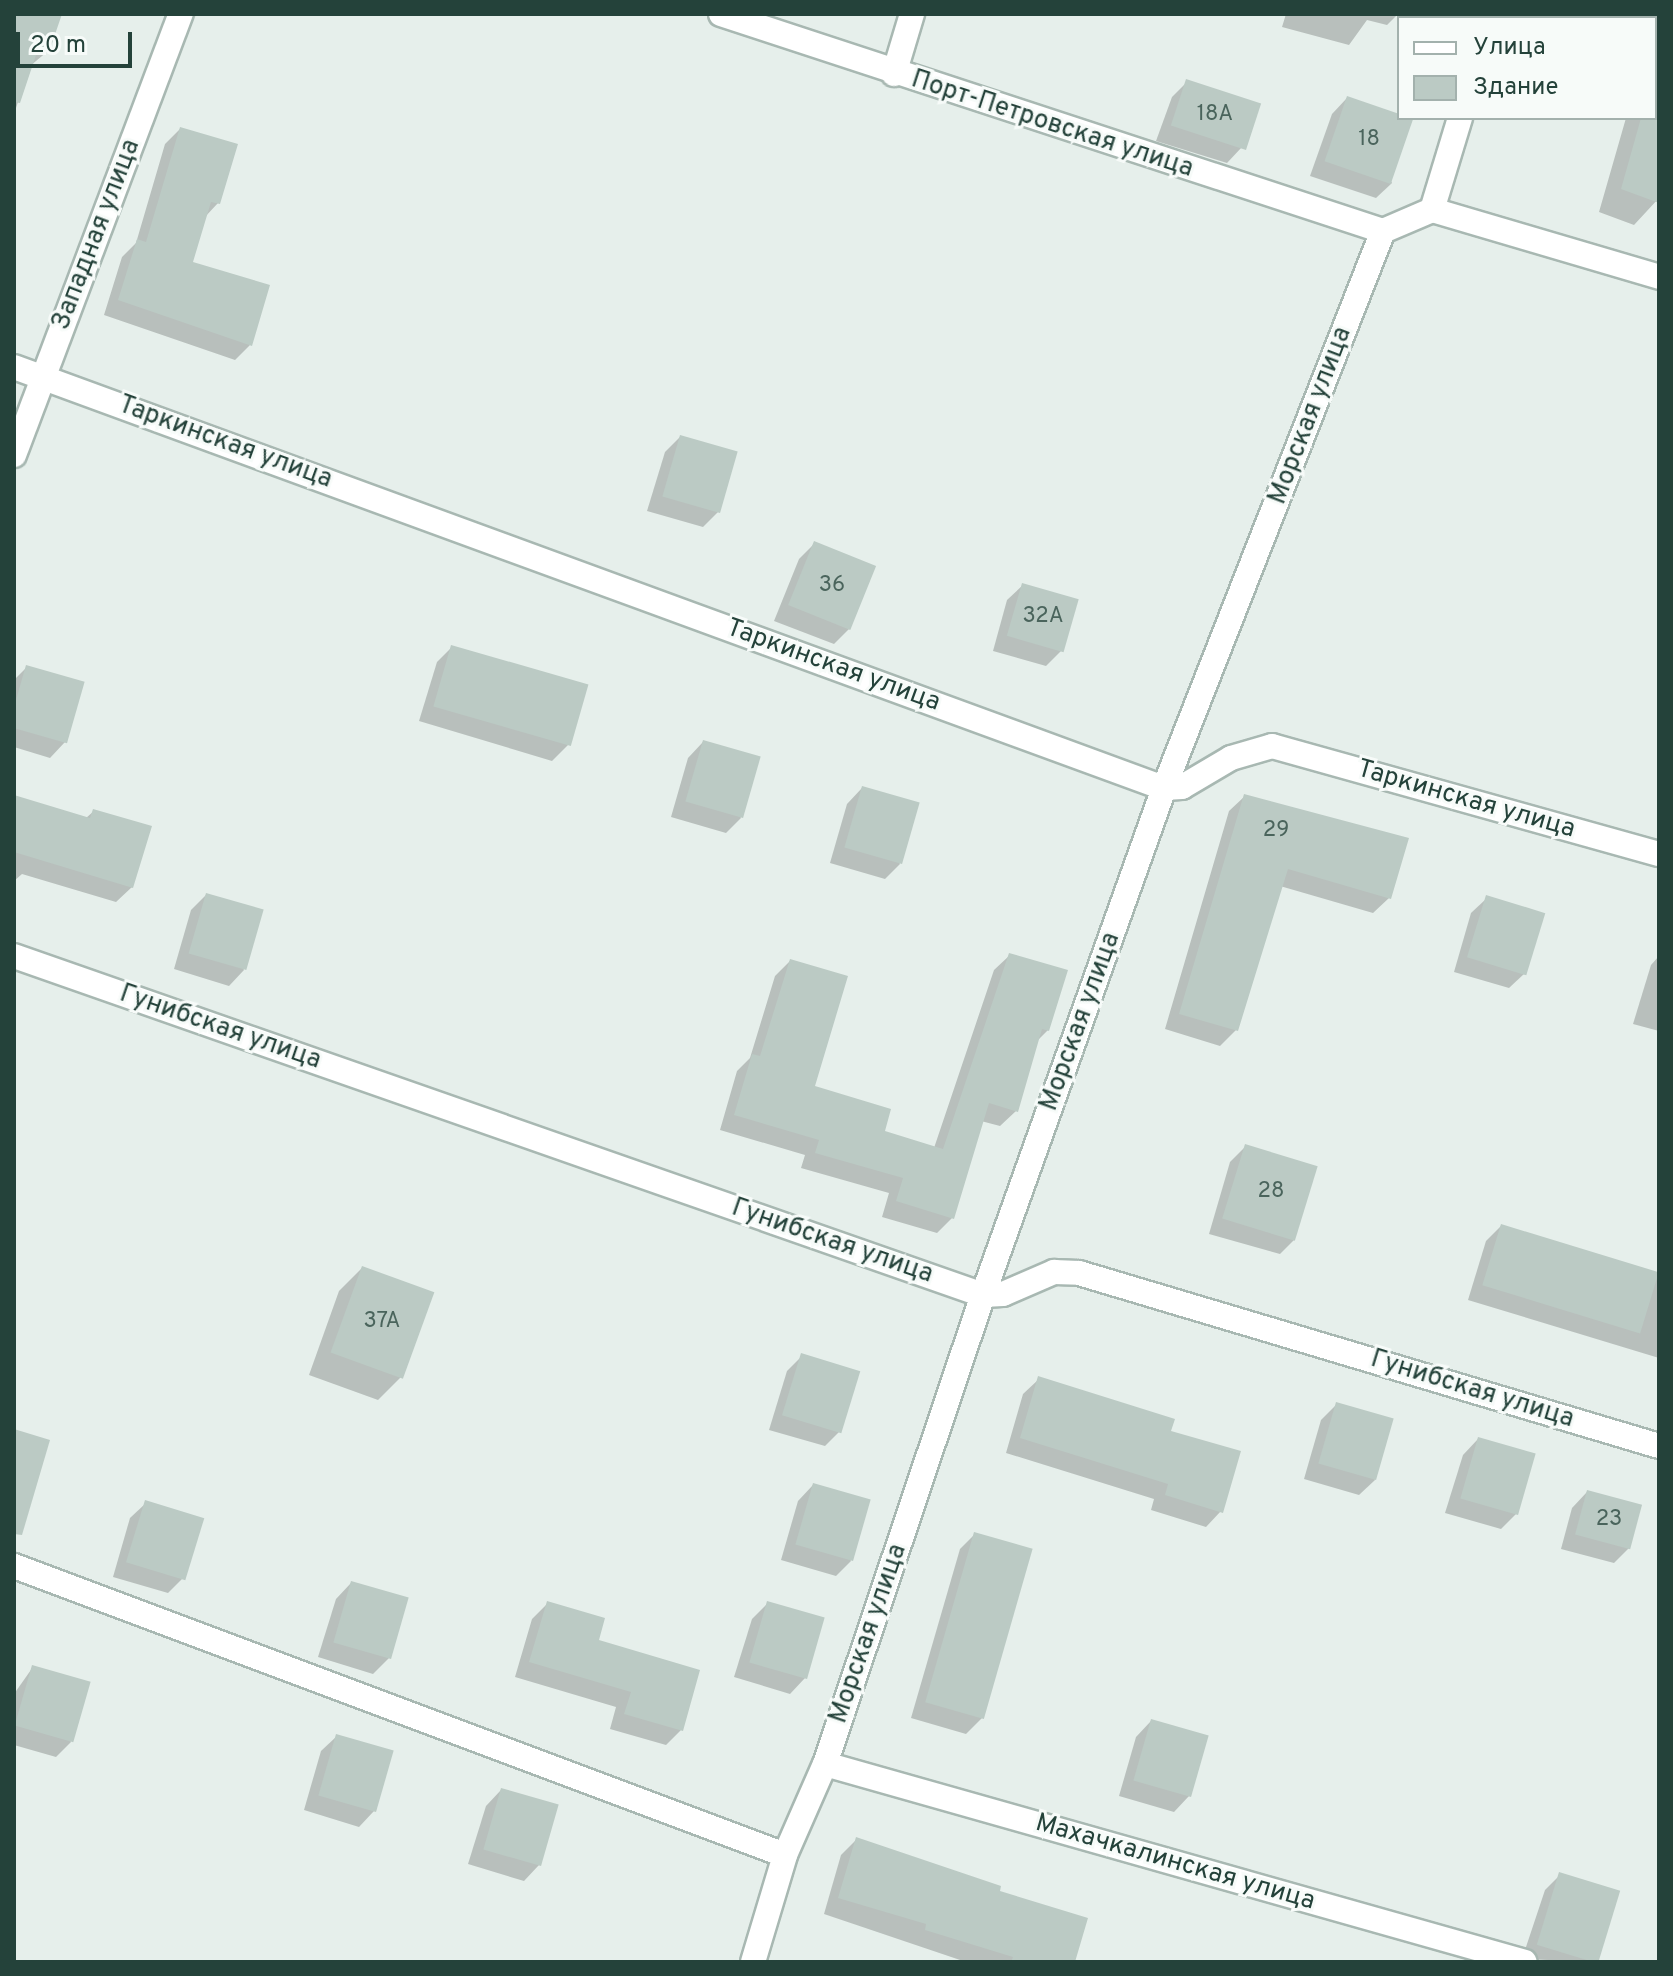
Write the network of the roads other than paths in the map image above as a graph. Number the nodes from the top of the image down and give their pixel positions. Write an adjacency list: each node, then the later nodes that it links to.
1 (181, 14): 10 (street, Западная улица)
2 (721, 14): 4 (street, Порт-Петровская улица)
3 (912, 14): 4 (street)
4 (894, 74): 7 (street, Порт-Петровская улица)
5 (1459, 120): 6 (street)
6 (1432, 210): 7 (street); 8 (street)
7 (1383, 231): 12 (street, Морская улица)
8 (1659, 277)
9 (14, 367): 10 (street, Таркинская улица)
10 (43, 377): 11 (street, Западная улица); 12 (street, Таркинская улица)
11 (14, 455)
12 (1164, 788): 13 (street, Таркинская улица); 15 (street, Морская улица)
13 (1659, 854)
14 (14, 956): 15 (street, Гунибская улица)
15 (983, 1295): 16 (street, Гунибская улица); 18 (street, Морская улица)
16 (1659, 1446)
17 (14, 1566): 19 (street)
18 (825, 1764): 19 (street, Морская улица); 21 (street, Махачкалинская улица)
19 (785, 1855): 20 (street, Морская улица)
20 (753, 1962)
21 (1525, 1962)

